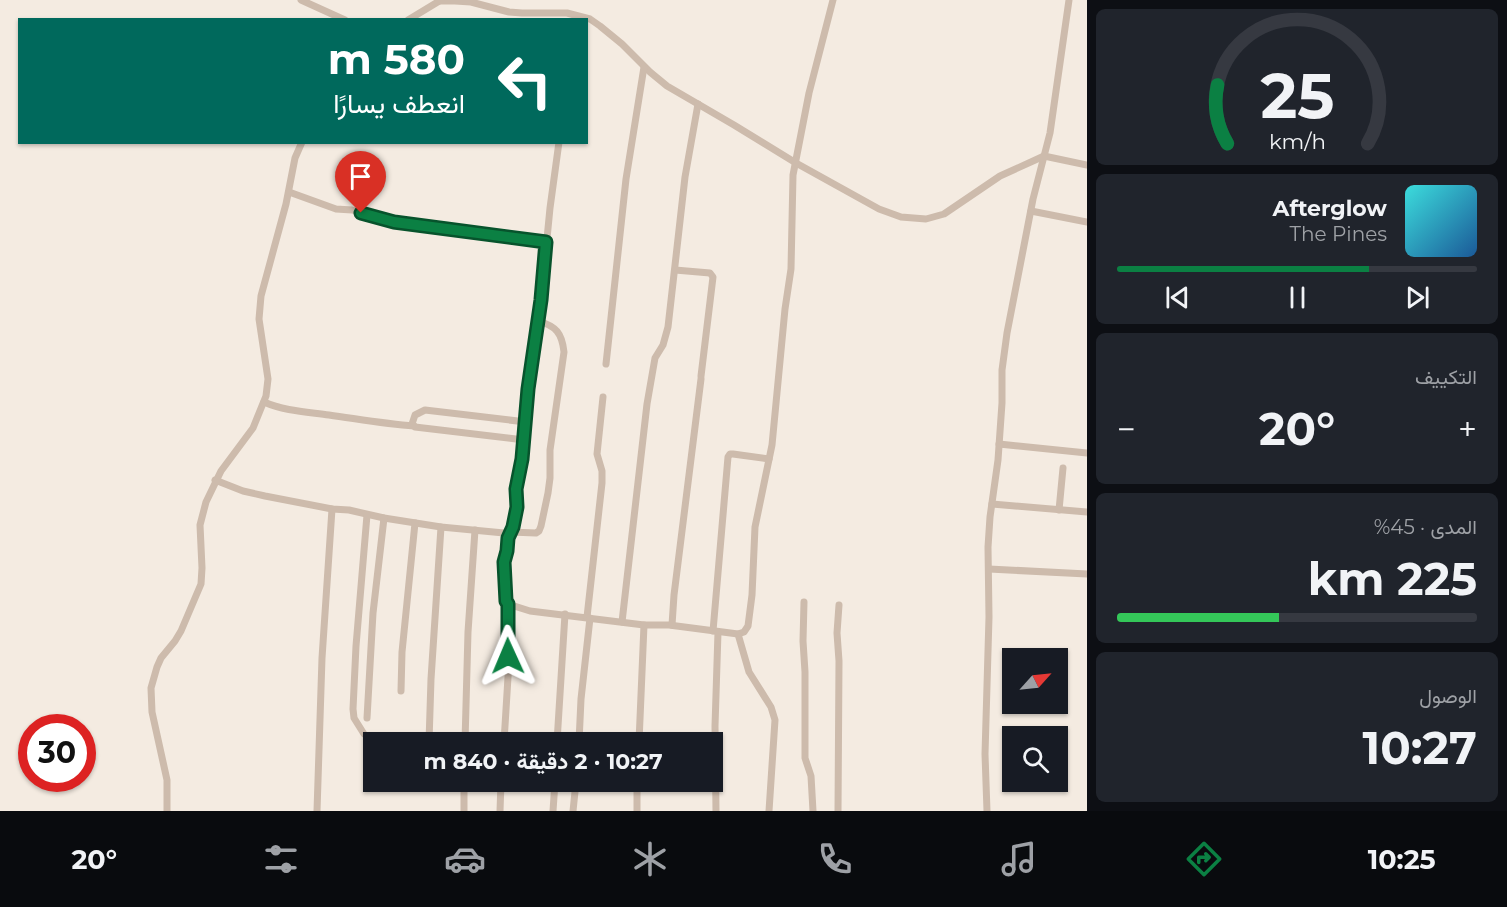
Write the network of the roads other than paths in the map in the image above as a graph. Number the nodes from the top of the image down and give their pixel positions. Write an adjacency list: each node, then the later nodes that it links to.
1 (301, 0): 6 (street)
2 (833, 0): 14 (street)
3 (1069, 0): 13 (street)
4 (440, 1): 5 (street); 7 (street)
5 (579, 17)
6 (341, 18)
7 (411, 18)
8 (588, 19): 9 (street)
9 (644, 67): 10 (street); 22 (street)
10 (698, 104): 14 (street); 20 (street)
11 (301, 144): 16 (street)
12 (558, 144): 19 (street)
13 (1044, 156): 14 (street); 15 (street); 17 (street)
14 (796, 164): 30 (street)
15 (1087, 165)
16 (289, 192): 19 (street); 24 (street)
17 (1030, 211): 18 (street); 28 (street)
18 (1087, 222)
19 (546, 242): 21 (street)
20 (675, 270): 50 (street); 52 (street)
21 (538, 321): 25 (street); 42 (street)
22 (606, 364)
23 (603, 397): 49 (street)
24 (264, 402): 26 (street); 32 (street)
25 (526, 422): 26 (street); 27 (street)
26 (414, 426): 27 (street)
27 (524, 440): 42 (street)
28 (999, 444): 29 (street); 33 (street)
29 (1087, 453)
30 (769, 459): 53 (street); 54 (street)
31 (1063, 468): 35 (street)
32 (215, 480): 34 (street); 69 (street)
33 (992, 504): 35 (street); 43 (street)
34 (332, 508): 37 (street); 70 (street)
35 (1059, 510): 36 (street)
36 (1087, 512)
37 (367, 515): 38 (street); 57 (street)
38 (384, 519): 39 (street); 56 (street)
39 (415, 523): 40 (street); 55 (street)
40 (441, 527): 41 (street); 58 (street)
41 (475, 530): 42 (street); 59 (street)
42 (510, 532): 46 (street)
43 (989, 569): 44 (street); 80 (street)
44 (1087, 574)
45 (804, 602): 78 (street)
46 (508, 604): 48 (street); 60 (street)
47 (839, 605): 79 (street)
48 (565, 614): 49 (street); 61 (street)
49 (589, 618): 50 (street); 62 (street)
50 (622, 622): 51 (street)
51 (644, 625): 52 (street); 63 (street)
52 (672, 625): 53 (street)
53 (716, 631): 54 (street); 76 (street)
54 (738, 634): 77 (street)
55 (401, 691)
56 (367, 718)
57 (363, 732)
58 (429, 732)
59 (465, 732)
60 (505, 732)
61 (558, 732)
62 (579, 732)
63 (639, 732)
64 (464, 792): 71 (street)
65 (501, 792): 72 (street)
66 (555, 792): 73 (street)
67 (575, 792): 74 (street)
68 (637, 792): 75 (street)
69 (167, 811)
70 (317, 811)
71 (464, 811)
72 (500, 811)
73 (554, 811)
74 (573, 811)
75 (637, 811)
76 (716, 811)
77 (769, 811)
78 (813, 811)
79 (838, 811)
80 (987, 811)

